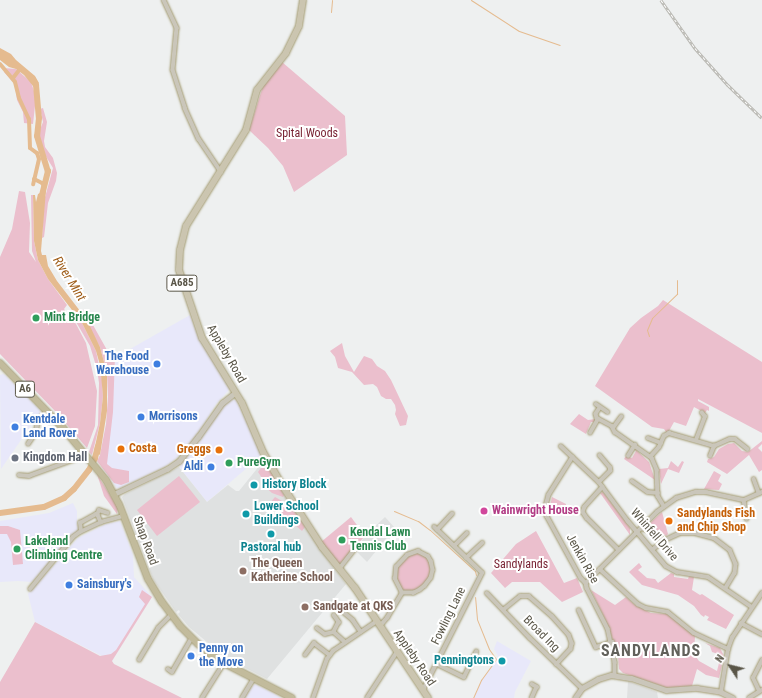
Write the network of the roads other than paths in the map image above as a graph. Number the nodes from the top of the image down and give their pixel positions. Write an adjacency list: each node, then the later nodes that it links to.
1 (164, 0): 3 (street)
2 (303, 0): 3 (main road, Appleby Road / A685)
3 (221, 172): 5 (main road, Appleby Road / A685)
4 (1, 367): 8 (highway, Shap Road / A6)
5 (235, 393): 42 (street); 62 (main road, Appleby Road / A685)
6 (596, 404): 7 (street)
7 (600, 408): 9 (street); 13 (street)
8 (47, 412): 22 (street); 27 (highway, Shap Road / A6)
9 (608, 412)
10 (702, 413): 12 (street)
11 (620, 417): 15 (street)
12 (705, 417): 14 (street); 20 (street)
13 (598, 419): 15 (street); 16 (street)
14 (709, 419)
15 (613, 428): 23 (street)
16 (590, 433)
17 (728, 434): 19 (street)
18 (648, 438): 21 (street)
19 (730, 439): 25 (street); 26 (street)
20 (696, 440): 21 (street); 25 (street)
21 (661, 442): 30 (street)
22 (28, 444)
23 (635, 445): 29 (street); 30 (street)
24 (561, 446): 32 (street, Whinfell Drive)
25 (714, 446): 31 (street)
26 (748, 449)
27 (83, 453): 34 (street); 42 (highway, Shap Road / A6)
28 (600, 456): 38 (street)
29 (628, 456)
30 (651, 456): 41 (street)
31 (710, 456)
32 (573, 457): 38 (street, Whinfell Drive); 64 (street, Jenkin Rise)
33 (32, 468): 34 (street)
34 (34, 474): 35 (street)
35 (19, 475)
36 (754, 479): 40 (street)
37 (632, 481): 41 (street)
38 (600, 482): 39 (street, Whinfell Drive)
39 (604, 487): 53 (street, Whinfell Drive); 59 (street)
40 (760, 492): 43 (street)
41 (658, 493): 44 (street)
42 (114, 494): 48 (highway, Shap Road / A6)
43 (744, 500): 44 (street); 49 (street)
44 (664, 506): 51 (street)
45 (108, 513): 46 (street)
46 (97, 514): 50 (street); 52 (street)
47 (452, 514): 58 (street)
48 (124, 516): 50 (street); 74 (highway, Shap Road / A6)
49 (747, 519)
50 (101, 522): 52 (street)
51 (641, 528): 53 (street); 55 (street)
52 (81, 531): 66 (street)
53 (637, 532): 59 (street); 60 (street, Whinfell Drive)
54 (468, 533): 58 (street)
55 (665, 540): 60 (street); 65 (street)
56 (482, 543): 61 (street)
57 (357, 546): 62 (street)
58 (454, 546): 61 (street)
59 (619, 550): 63 (street)
60 (652, 550): 65 (street, Whinfell Drive)
61 (466, 558): 93 (street, Fowling Lane)
62 (339, 569): 76 (main road, Appleby Road / A685)
63 (600, 569): 64 (street); 85 (street)
64 (586, 583): 84 (street, Jenkin Rise)
65 (726, 588): 71 (street, Whinfell Drive)
66 (30, 589)
67 (402, 593): 67 (street); 76 (street)
68 (487, 593): 72 (street, Broad Ing)
69 (762, 593): 71 (street)
70 (334, 604): 80 (street)
71 (752, 607): 77 (street)
72 (503, 610): 94 (street, Broad Ing); 94 (street)
73 (579, 610): 84 (street)
74 (171, 615): 82 (highway, Shap Road / A6); 90 (street)
75 (334, 615): 79 (street)
76 (378, 624): 80 (street); 86 (main road, Appleby Road / A685)
77 (741, 624): 81 (street); 85 (street)
78 (317, 628): 79 (street)
79 (334, 632): 83 (street)
80 (361, 632): 83 (street)
81 (762, 634)
82 (192, 638): 92 (highway, Shap Road / A6); 95 (street)
83 (346, 642): 89 (street)
84 (612, 642): 96 (street, Jenkin Rise)
85 (728, 649): 102 (street)
86 (397, 652): 100 (main road, Appleby Road / A685); 108 (street)
87 (476, 652): 93 (street)
88 (305, 655): 89 (street)
89 (330, 655): 107 (street)
90 (139, 660)
91 (762, 660): 101 (street)
92 (224, 663): 97 (highway, Shap Road / A6); 104 (street)
93 (437, 664): 100 (street, Fowling Lane)
94 (557, 664): 99 (street, Broad Ing)
95 (168, 670)
96 (615, 675): 99 (street); 102 (street)
97 (254, 678): 105 (street); 106 (highway, Shap Road / A6)
98 (532, 684): 103 (street)
99 (582, 688): 110 (street)
100 (423, 690): 109 (main road, Appleby Road / A685)
101 (761, 691): 112 (street)
102 (721, 692): 111 (street)
103 (534, 697)
104 (202, 698)
105 (242, 698)
106 (292, 698)
107 (313, 698)
108 (367, 698)
109 (428, 698)
110 (575, 698)
111 (733, 698)
112 (749, 698)

